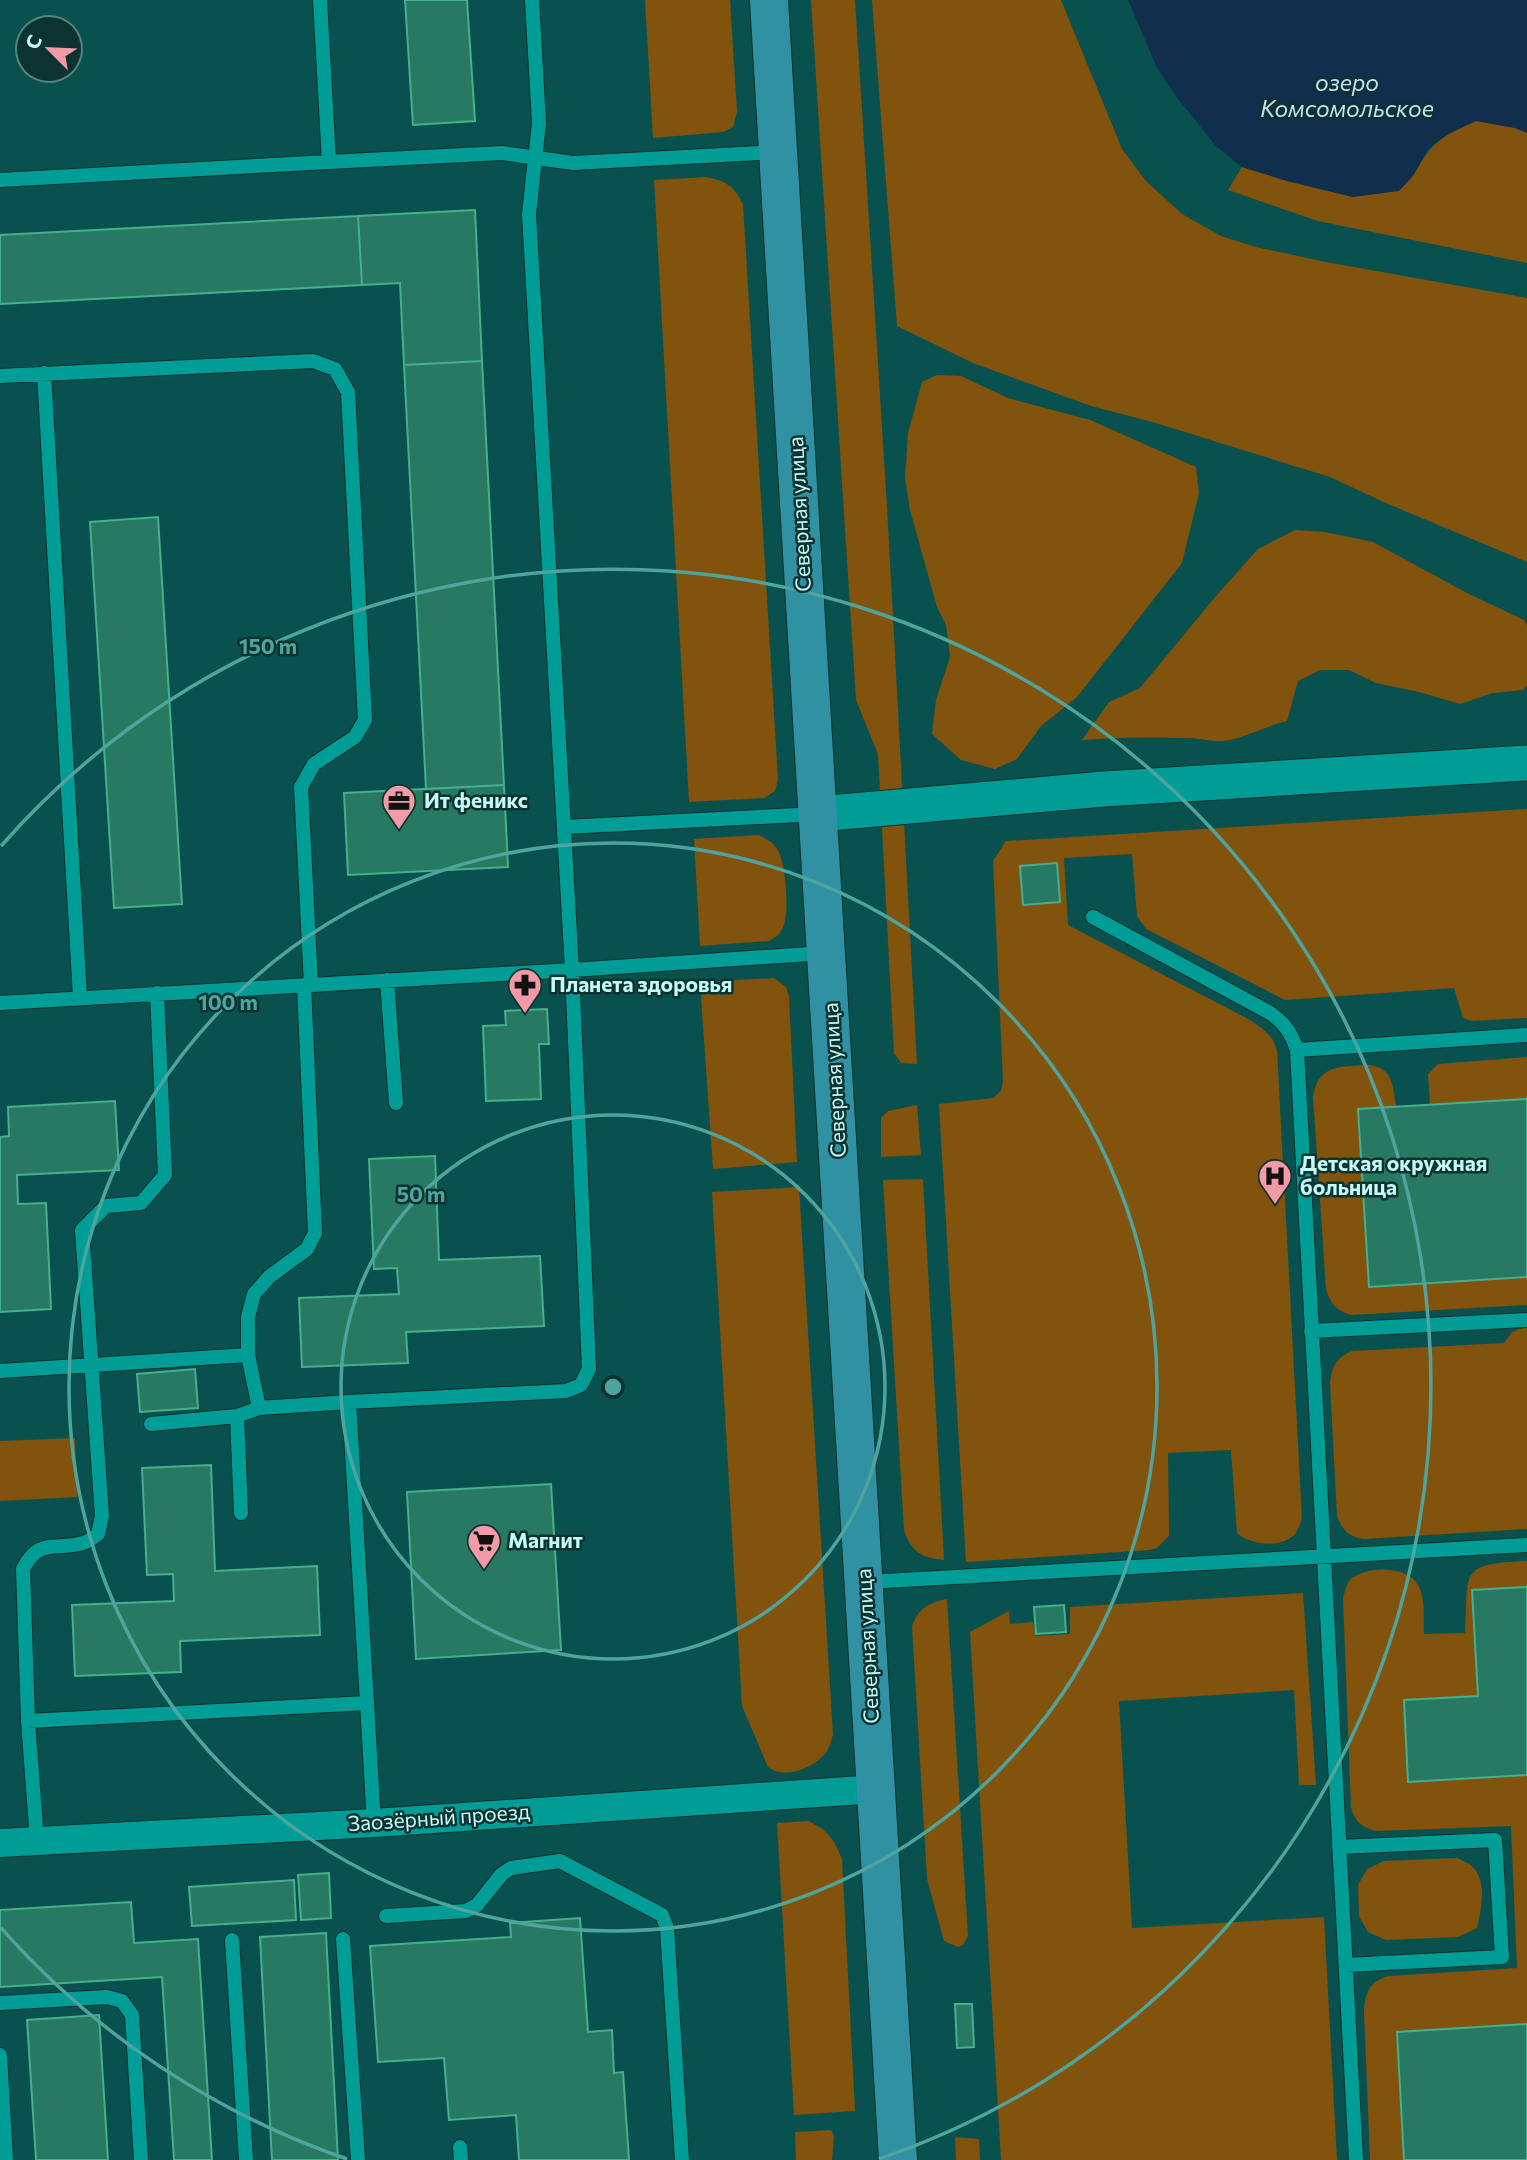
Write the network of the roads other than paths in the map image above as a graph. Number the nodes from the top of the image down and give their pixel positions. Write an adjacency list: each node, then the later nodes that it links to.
1 (320, 0): 6 (lane)
2 (532, 0): 5 (lane)
3 (769, 0): 4 (main road, Северная улица)
4 (778, 152): 5 (lane); 11 (main road, Северная улица)
5 (536, 157): 6 (lane); 12 (lane)
6 (329, 162): 7 (lane)
7 (0, 180)
8 (44, 373): 9 (lane); 17 (lane); 19 (lane)
9 (0, 376)
10 (1527, 763): 11 (street)
11 (818, 814): 12 (lane); 14 (main road, Северная улица)
12 (564, 827): 15 (lane)
13 (1093, 917): 22 (lane)
14 (827, 953): 15 (lane); 36 (main road, Северная улица)
15 (572, 970): 16 (lane); 29 (lane)
16 (387, 981): 17 (lane); 23 (lane)
17 (307, 985): 18 (lane); 26 (lane)
18 (157, 993): 19 (lane); 27 (lane)
19 (80, 998): 20 (lane)
20 (0, 1002)
21 (1527, 1035): 22 (lane)
22 (1297, 1050): 25 (lane)
23 (396, 1103)
24 (1527, 1320): 25 (lane)
25 (1311, 1331): 35 (lane)
26 (248, 1355): 27 (lane); 30 (lane)
27 (92, 1364): 28 (lane); 38 (lane)
28 (0, 1371)
29 (349, 1402): 30 (lane); 37 (lane)
30 (259, 1408): 31 (lane)
31 (237, 1416): 32 (lane); 33 (lane)
32 (151, 1424)
33 (241, 1513)
34 (1527, 1545): 35 (lane)
35 (1322, 1558): 36 (lane); 43 (lane)
36 (865, 1582): 39 (main road, Северная улица)
37 (367, 1703): 38 (lane); 40 (lane)
38 (29, 1721): 41 (lane)
39 (877, 1789): 40 (street, Заозёрный проезд); 55 (main road, Северная улица)
40 (374, 1823): 41 (street, Заозёрный проезд)
41 (37, 1841): 42 (street, Заозёрный проезд)
42 (0, 1843)
43 (1339, 1847): 47 (lane); 47 (lane)
44 (386, 1916): 54 (lane)
45 (343, 1939): 53 (lane)
46 (232, 1940): 52 (lane)
47 (1346, 1965): 56 (lane)
48 (0, 2003): 51 (lane)
49 (0, 2056): 50 (lane)
50 (6, 2160)
51 (141, 2160)
52 (246, 2160)
53 (359, 2160)
54 (682, 2160)
55 (898, 2160)
56 (1356, 2160)

